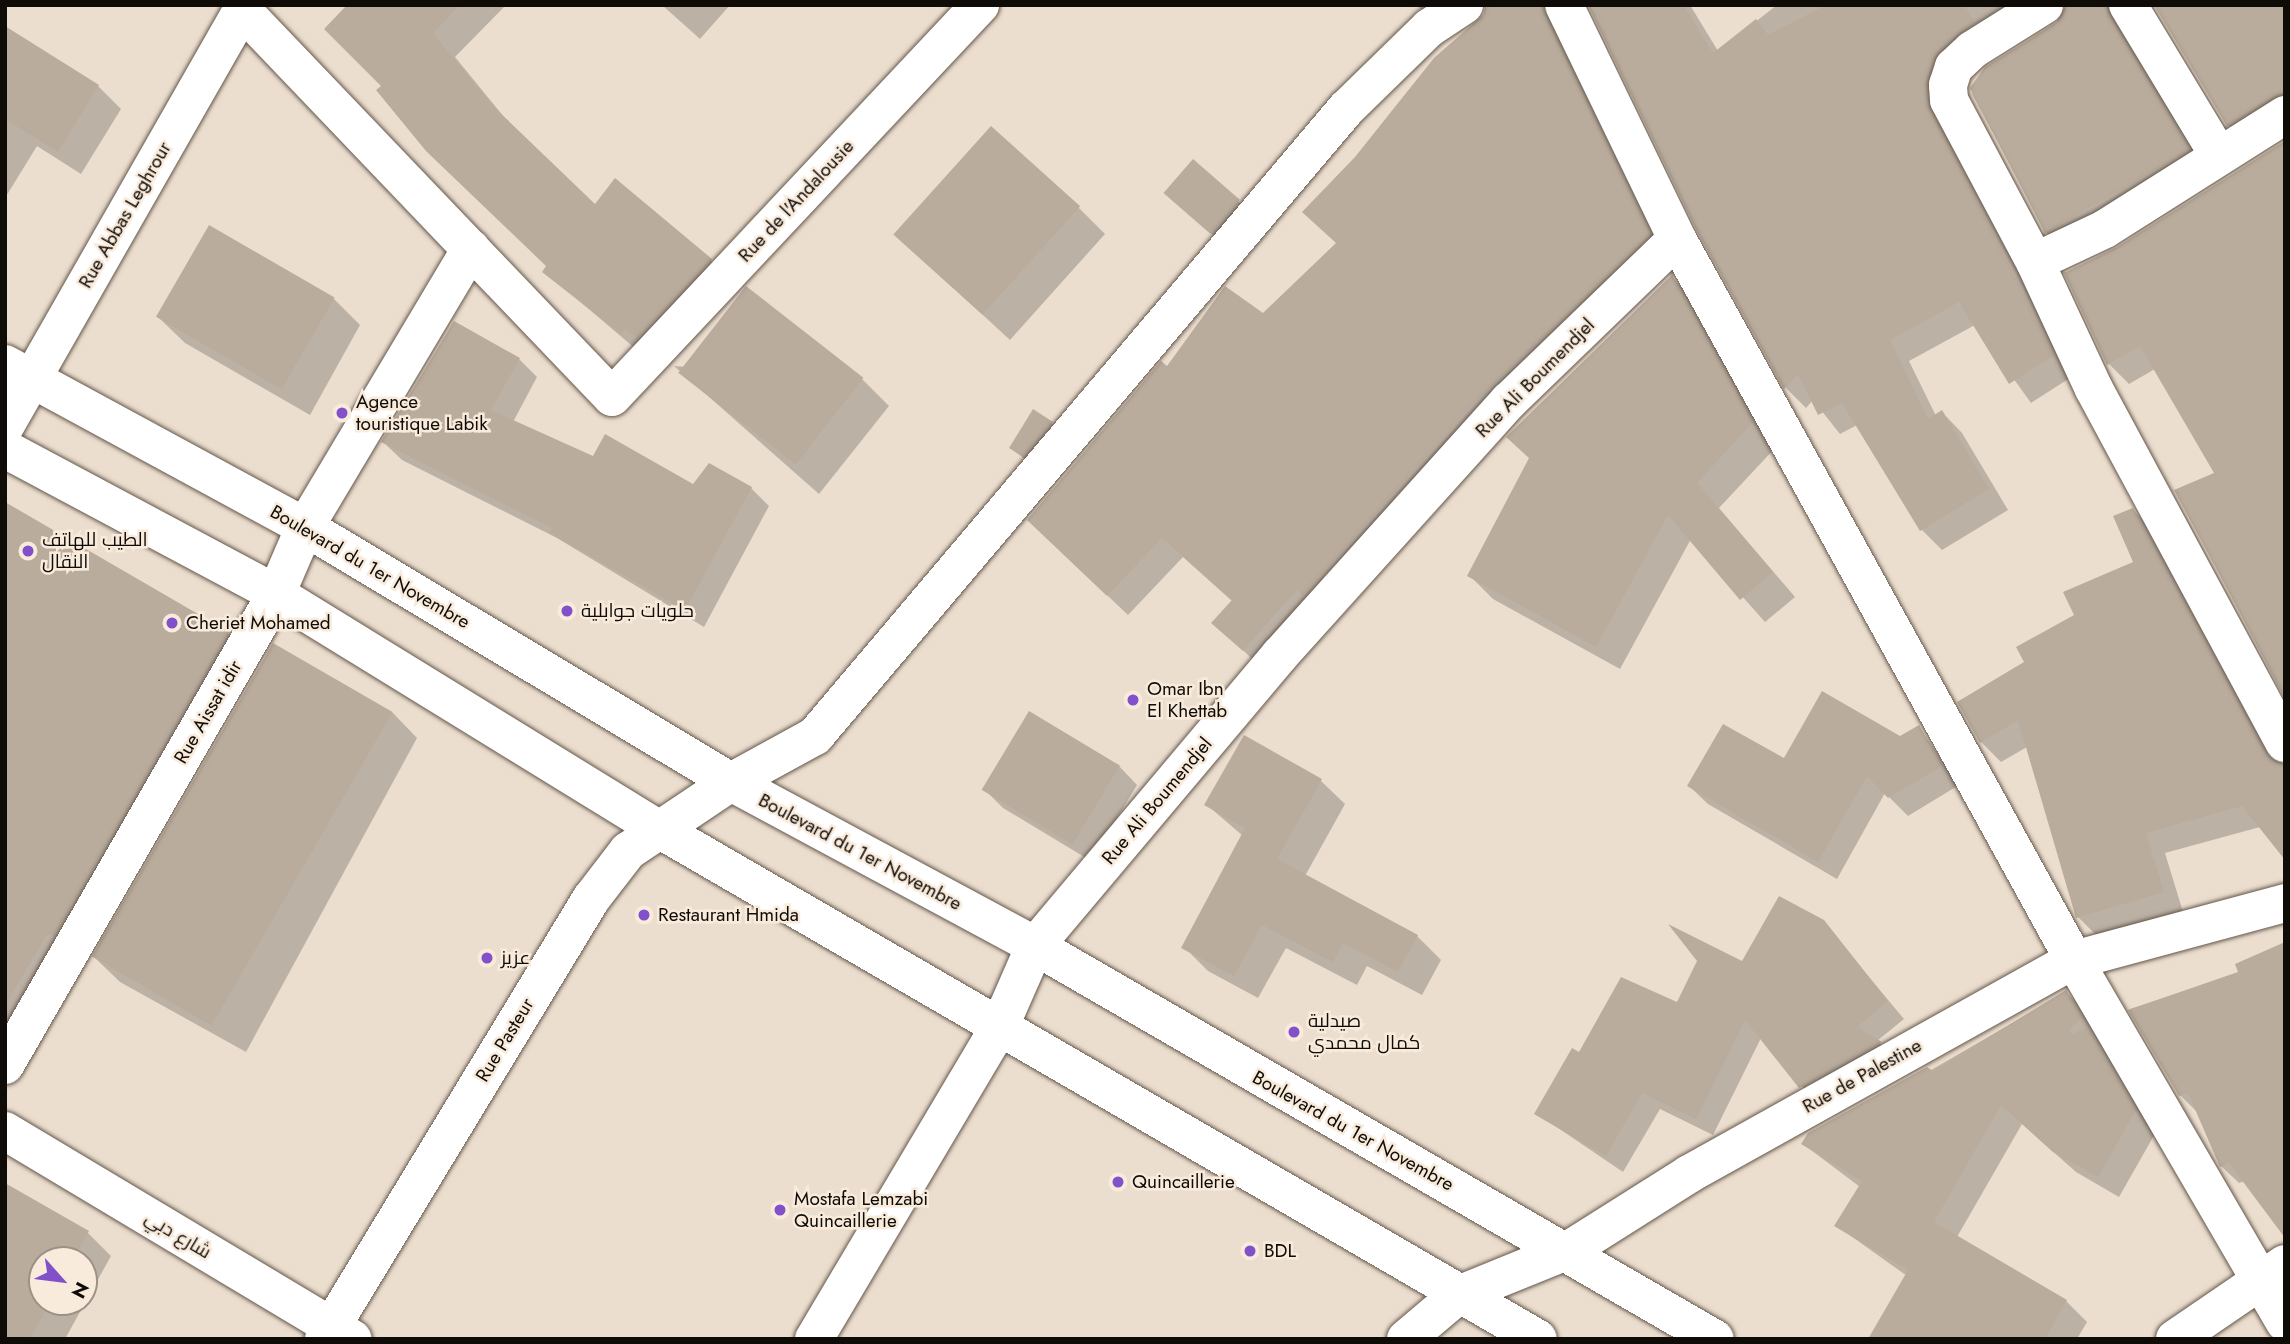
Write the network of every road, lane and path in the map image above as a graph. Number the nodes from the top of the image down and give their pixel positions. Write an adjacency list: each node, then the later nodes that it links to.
1 (980, 5): 10 (street, Rue de l'Andalousie)
2 (1464, 5): 18 (street, Rue Pasteur)
3 (1564, 5): 9 (street)
4 (2044, 5): 11 (street)
5 (2128, 5): 8 (street)
6 (244, 8): 10 (street); 12 (street, Rue Abbas Leghrour)
7 (2285, 115): 8 (street)
8 (2219, 156): 11 (street)
9 (1677, 239): 21 (street, Rue Ali Boumendjel); 22 (street)
10 (471, 250): 15 (street, Rue Aissat idir)
11 (2035, 262): 17 (street)
12 (18, 371): 13 (street, Rue Abbas Leghrour); 15 (street, Boulevard du 1er Novembre)
13 (5, 426)
14 (5, 449): 16 (street)
15 (305, 527): 16 (street, Rue Aissat idir); 18 (street, Boulevard du 1er Novembre)
16 (276, 593): 19 (street); 24 (street, Rue Aissat idir)
17 (2285, 743)
18 (731, 782): 19 (street, Rue Pasteur); 21 (street, Boulevard du 1er Novembre)
19 (657, 828): 23 (street); 30 (street, Rue Pasteur)
20 (2285, 903): 22 (street, Rue de Palestine)
21 (1035, 946): 23 (street, Rue Ali Boumendjel); 26 (street, Boulevard du 1er Novembre)
22 (2074, 960): 26 (street, Rue de Palestine); 27 (street)
23 (999, 1028): 28 (street); 31 (street, Rue Ali Boumendjel)
24 (5, 1065)
25 (5, 1131): 30 (street, شارع دبي)
26 (1569, 1250): 28 (street, Rue de Palestine); 34 (street, Boulevard du 1er Novembre)
27 (2272, 1272): 29 (street); 35 (street)
28 (1458, 1295): 32 (street, Rue de Palestine); 33 (street)
29 (2285, 1322)
30 (336, 1335)
31 (814, 1339)
32 (1406, 1339)
33 (1538, 1339)
34 (1715, 1339)
35 (2175, 1339)

